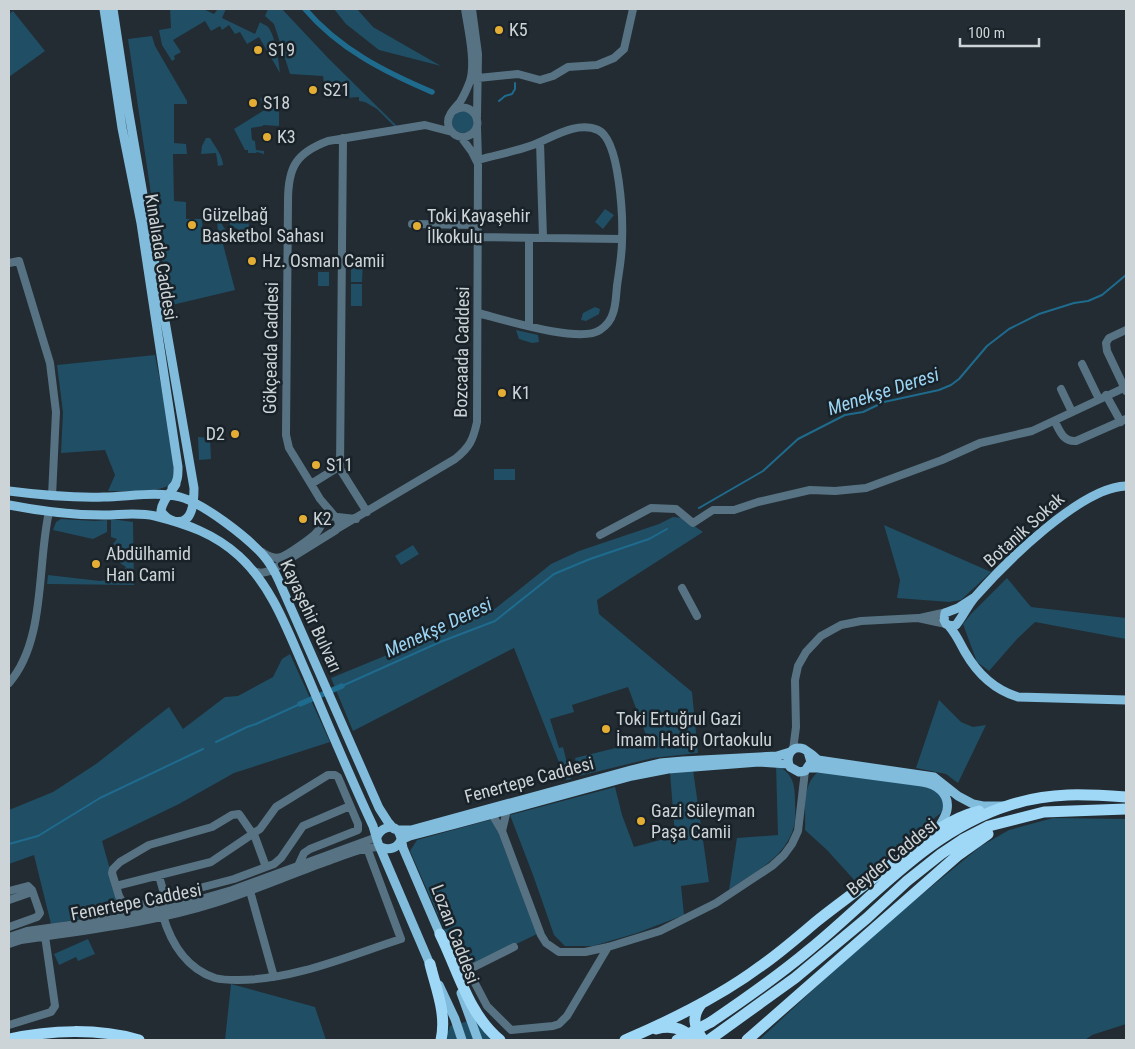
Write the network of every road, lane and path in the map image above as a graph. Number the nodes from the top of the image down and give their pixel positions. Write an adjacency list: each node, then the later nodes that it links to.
1 (104, 9): 33 (main road, Kınalıada Caddesi)
2 (113, 9): 36 (main road, Kınalıada Caddesi)
3 (465, 9): 7 (street)
4 (472, 9): 6 (street)
5 (632, 9): 6 (street)
6 (478, 78): 8 (street)
7 (452, 111): 8 (street); 10 (street)
8 (477, 118): 9 (street)
9 (477, 127): 11 (street); 14 (street, Bozcaada Caddesi)
10 (452, 132): 11 (street); 12 (street, Gökçeada Caddesi)
11 (461, 137): 14 (street)
12 (343, 138): 32 (street); 34 (street, Gökçeada Caddesi)
13 (540, 142): 14 (street); 19 (street); 20 (street)
14 (478, 163): 16 (street, Bozcaada Caddesi)
15 (412, 224): 16 (street)
16 (478, 225): 17 (street, Bozcaada Caddesi)
17 (478, 237): 18 (street); 22 (street, Bozcaada Caddesi)
18 (529, 238): 19 (street); 23 (street)
19 (543, 238): 20 (street)
20 (622, 239): 23 (street)
21 (9, 263): 39 (street)
22 (478, 313): 23 (street); 45 (street, Bozcaada Caddesi)
23 (529, 325)
24 (1126, 330): 27 (street)
25 (1082, 364): 28 (street)
26 (1061, 389): 29 (street)
27 (1126, 389): 28 (street)
28 (1103, 397): 29 (street); 30 (street)
29 (1072, 412): 31 (street)
30 (1123, 421): 31 (street)
31 (1055, 422): 53 (street)
32 (340, 466): 34 (street); 45 (street)
33 (176, 484): 38 (main road); 41 (main road)
34 (311, 484): 48 (street, Gökçeada Caddesi)
35 (1126, 486): 60 (main road, Botanik Sokak)
36 (194, 488): 42 (main road, Kınalıada Caddesi); 47 (main road)
37 (9, 491): 39 (main road, Kayaşehir Bulvarı)
38 (153, 495): 40 (main road, Kayaşehir Bulvarı); 41 (main road, Kayaşehir Bulvarı)
39 (52, 496): 40 (main road, Kayaşehir Bulvarı)
40 (77, 496): 46 (main road)
41 (170, 496): 42 (main road, Kayaşehir Bulvarı); 50 (main road)
42 (194, 503): 47 (main road, Kayaşehir Bulvarı); 50 (main road)
43 (9, 505): 44 (main road, Kayaşehir Bulvarı)
44 (49, 512): 46 (main road, Kayaşehir Bulvarı); 67 (street)
45 (367, 512): 49 (street, Bozcaada Caddesi)
46 (77, 514): 50 (main road, Kayaşehir Bulvarı)
47 (214, 516): 54 (main road, Kayaşehir Bulvarı)
48 (333, 516): 49 (street); 51 (street); 52 (street)
49 (356, 519): 52 (street, Bozcaada Caddesi)
50 (173, 520): 57 (main road, Kayaşehir Bulvarı)
51 (322, 524): 52 (street); 54 (street)
52 (334, 532): 55 (street, Bozcaada Caddesi)
53 (600, 535)
54 (259, 551): 56 (main road, Kayaşehir Bulvarı)
55 (282, 563): 56 (street, Bozcaada Caddesi); 58 (street)
56 (273, 569): 57 (street); 58 (main road, Kayaşehir Bulvarı)
57 (253, 571): 87 (main road, Kayaşehir Bulvarı)
58 (279, 581): 83 (main road, Kayaşehir Bulvarı)
59 (682, 588): 62 (street)
60 (975, 597): 61 (main road); 64 (main road)
61 (948, 611): 63 (street); 64 (main road); 65 (main road)
62 (697, 616)
63 (918, 618): 65 (street); 69 (street)
64 (958, 622): 65 (main road); 66 (main road)
65 (947, 625): 66 (main road)
66 (962, 645): 68 (main road)
67 (9, 684)
68 (1126, 700)
69 (796, 727): 70 (street); 71 (street)
70 (792, 751): 71 (main road); 72 (main road); 83 (main road, Fenertepe Caddesi)
71 (806, 751): 73 (main road); 74 (main road)
72 (790, 767): 73 (main road); 75 (street); 80 (main road, Fenertepe Caddesi)
73 (806, 770): 74 (main road); 75 (street)
74 (871, 772): 78 (main road); 84 (main road)
75 (802, 788): 107 (street)
76 (1126, 797): 78 (highway, Beyder Caddesi)
77 (350, 806): 86 (street); 91 (street); 92 (street)
78 (1008, 806): 84 (highway); 124 (highway, Beyder Caddesi, bridge)
79 (1126, 809): 82 (highway, Beyder Caddesi)
80 (508, 810): 81 (main road, Fenertepe Caddesi); 85 (street)
81 (492, 814): 85 (street); 88 (main road, Fenertepe Caddesi)
82 (1013, 820): 115 (highway, Beyder Caddesi); 127 (highway)
83 (396, 829): 87 (main road); 88 (main road)
84 (938, 829): 111 (highway)
85 (502, 831): 107 (street)
86 (254, 834): 91 (street); 93 (street); 94 (street)
87 (377, 837): 89 (main road); 92 (street, Fenertepe Caddesi)
88 (401, 840): 89 (main road); 103 (main road, Lozan Caddesi)
89 (381, 847): 90 (street, Fenertepe Caddesi); 109 (main road, Lozan Caddesi)
90 (367, 848): 96 (street, Fenertepe Caddesi); 110 (street)
91 (266, 866): 93 (street)
92 (298, 866): 99 (street, Fenertepe Caddesi)
93 (159, 876): 94 (street)
94 (116, 886): 99 (street)
95 (9, 891): 97 (street)
96 (250, 891): 100 (street, Fenertepe Caddesi); 110 (street)
97 (32, 892): 98 (street); 102 (street)
98 (9, 900)
99 (156, 910): 101 (street, Fenertepe Caddesi)
100 (163, 916): 101 (street, Fenertepe Caddesi); 110 (street)
101 (114, 922): 104 (street, Fenertepe Caddesi); 105 (street, Fenertepe Caddesi)
102 (9, 927)
103 (440, 934): 121 (main road, Lozan Caddesi); 122 (highway)
104 (45, 936): 106 (street, Fenertepe Caddesi); 112 (street)
105 (9, 937)
106 (9, 944)
107 (608, 947): 108 (street)
108 (514, 948)
109 (430, 964): 119 (highway); 120 (main road, Lozan Caddesi)
110 (274, 977)
111 (703, 1002): 113 (highway); 126 (highway)
112 (9, 1025)
113 (647, 1031): 123 (highway); 125 (highway)
114 (27, 1035): 116 (highway); 117 (highway); 118 (highway)
115 (714, 1038)
116 (9, 1039)
117 (15, 1040)
118 (139, 1040)
119 (440, 1040)
120 (462, 1040)
121 (478, 1040)
122 (500, 1040)
123 (626, 1040)
124 (678, 1040)
125 (694, 1040)
126 (703, 1040)
127 (747, 1040)

